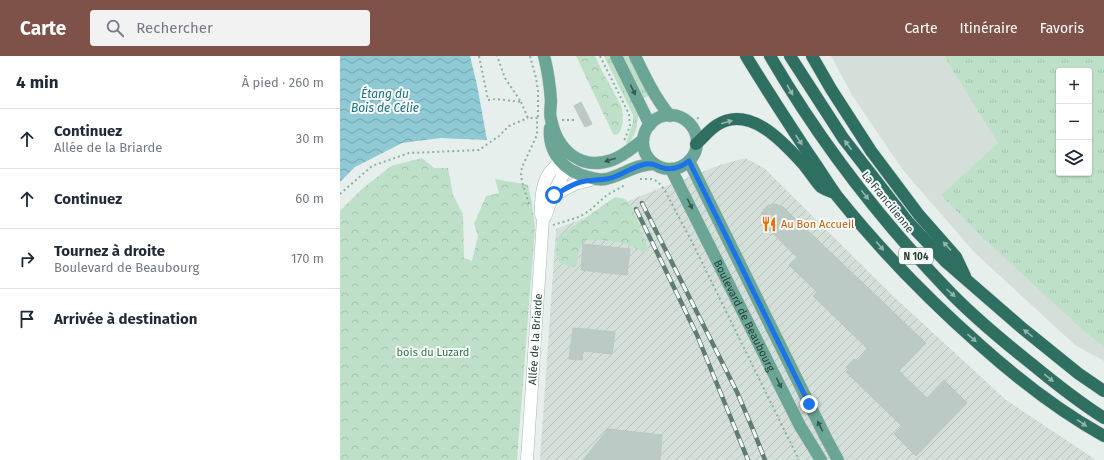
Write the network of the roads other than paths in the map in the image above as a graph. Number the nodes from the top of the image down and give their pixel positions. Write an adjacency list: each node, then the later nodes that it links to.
1 (544, 56): 9 (main road)
2 (616, 56): 10 (main road, one-way to 10)
3 (635, 56): 8 (main road)
4 (746, 56): 20 (highway, one-way to 20)
5 (770, 56): 24 (highway, La Francilienne / N 104, one-way to 24)
6 (790, 56): 22 (highway, La Francilienne / N 104, one-way to 6)
7 (812, 56): 22 (highway, one-way to 7)
8 (670, 116): 10 (main road); 12 (main road)
9 (550, 119): 13 (main road); 16 (main road)
10 (650, 125): 11 (main road)
11 (643, 140): 13 (main road, one-way to 13); 15 (main road)
12 (696, 144): 14 (main road); 20 (highway, one-way to 20)
13 (573, 157): 16 (street)
14 (689, 161): 17 (main road); 28 (main road, Boulevard de Beaubourg, one-way to 14)
15 (653, 164): 17 (main road); 18 (main road)
16 (563, 165): 18 (main road); 19 (street, Allée de la Briarde); 21 (street, Allée de la Briarde)
17 (671, 169): 27 (main road, Boulevard de Beaubourg, one-way to 27)
18 (595, 179): 19 (street)
19 (554, 195): 21 (street, Allée de la Briarde)
20 (837, 195): 25 (highway, one-way to 25)
21 (543, 222): 26 (street, Allée de la Briarde)
22 (966, 279): 23 (highway, La Francilienne / N 104, one-way to 22)
23 (1104, 391)
24 (1104, 418)
25 (1104, 436)
26 (527, 460)
27 (821, 460)
28 (838, 460)

